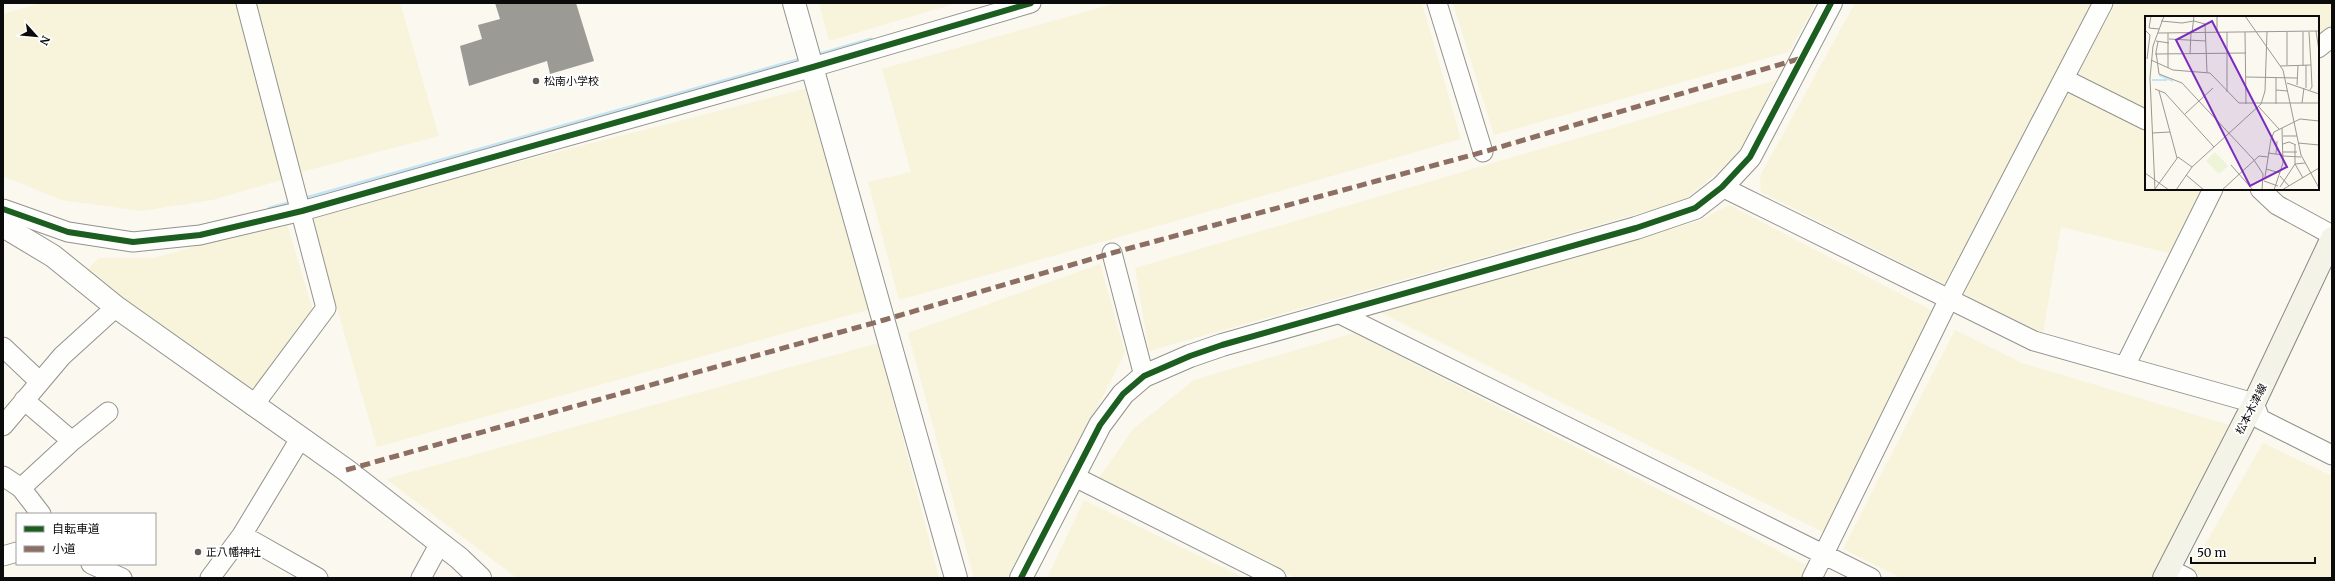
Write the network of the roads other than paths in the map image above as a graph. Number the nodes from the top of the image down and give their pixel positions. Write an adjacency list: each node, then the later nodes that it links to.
1 (246, 3): 16 (street)
2 (794, 3): 9 (street)
3 (1031, 3): 9 (street)
4 (1437, 3): 12 (street)
5 (1831, 3): 13 (street)
6 (2103, 3): 10 (street)
7 (2332, 37): 8 (street)
8 (2319, 47)
9 (813, 67): 16 (street); 52 (street)
10 (2064, 79): 11 (street); 21 (street)
11 (2145, 120)
12 (1483, 152)
13 (1722, 187): 21 (street); 23 (street)
14 (2213, 190): 25 (street)
15 (2261, 190): 19 (street)
16 (299, 201): 17 (street); 30 (street)
17 (3, 209)
18 (3, 226): 22 (street)
19 (2330, 245): 29 (main road, 松本木津線)
20 (1112, 253): 26 (street)
21 (1949, 299): 25 (street); 43 (street)
22 (116, 306): 27 (street); 30 (street)
23 (1336, 312): 26 (street); 43 (street)
24 (3, 347): 27 (street)
25 (2125, 366): 29 (street)
26 (1144, 376): 37 (street)
27 (40, 382): 28 (street)
28 (24, 400): 32 (street); 34 (street)
29 (2254, 403): 35 (street); 46 (main road, 松本木津線)
30 (253, 406): 33 (street)
31 (108, 412): 34 (street)
32 (3, 426)
33 (300, 439): 40 (street); 41 (street)
34 (72, 441): 38 (street)
35 (2332, 455)
36 (3, 476): 38 (street)
37 (1073, 476): 53 (street); 54 (street)
38 (21, 488): 39 (street)
39 (40, 513)
40 (242, 535): 48 (street); 49 (street)
41 (440, 543): 50 (street); 51 (street)
42 (16, 552): 44 (street)
43 (1823, 554): 55 (street); 56 (street)
44 (3, 556)
45 (94, 565): 47 (street)
46 (2173, 575)
47 (122, 578)
48 (210, 578)
49 (318, 578)
50 (421, 578)
51 (480, 578)
52 (956, 578)
53 (1021, 578)
54 (1276, 578)
55 (1812, 578)
56 (1871, 578)

